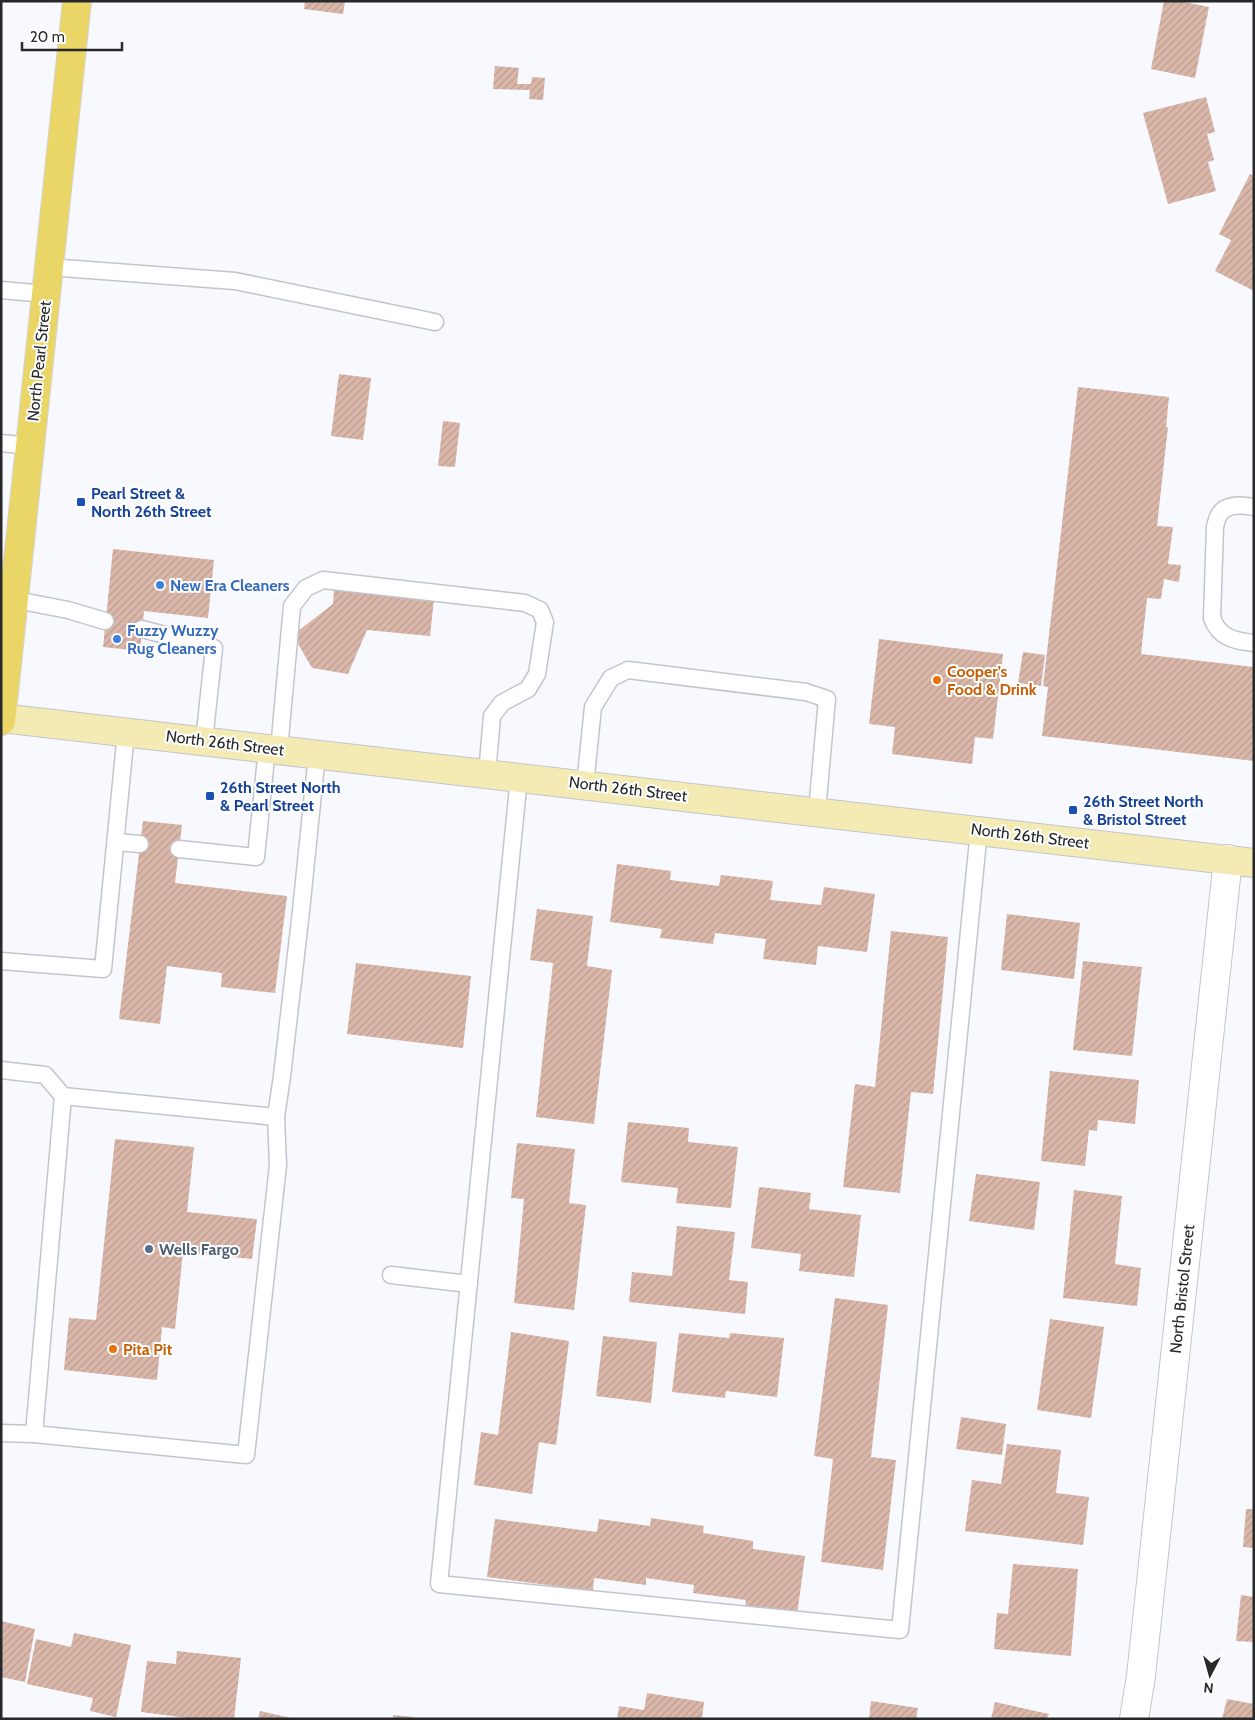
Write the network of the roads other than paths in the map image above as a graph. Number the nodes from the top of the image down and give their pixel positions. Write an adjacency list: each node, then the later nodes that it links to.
1 (77, 1): 2 (main road, North Pearl Street)
2 (49, 267): 4 (main road, North Pearl Street); 5 (lane)
3 (1, 290): 4 (lane)
4 (46, 294): 7 (main road, North Pearl Street)
5 (435, 322)
6 (1, 443): 7 (lane)
7 (30, 446): 9 (main road, North Pearl Street)
8 (1254, 507): 12 (lane)
9 (8, 598): 10 (lane); 13 (main road, North Pearl Street)
10 (105, 621)
11 (142, 629): 15 (lane)
12 (1254, 643)
13 (1, 719): 14 (street, North 26th Street)
14 (126, 732): 15 (street, North 26th Street); 23 (lane)
15 (204, 741): 16 (street, North 26th Street)
16 (273, 749): 17 (street, North 26th Street); 18 (lane); 25 (lane)
17 (316, 754): 18 (street, North 26th Street); 30 (lane)
18 (487, 774): 19 (street, North 26th Street)
19 (520, 777): 20 (street, North 26th Street); 32 (lane)
20 (585, 784): 21 (street, North 26th Street); 21 (lane)
21 (817, 811): 22 (street, North 26th Street)
22 (980, 830): 26 (street, North 26th Street); 32 (lane)
23 (116, 842): 24 (lane); 27 (lane)
24 (140, 844)
25 (179, 849)
26 (1241, 861): 35 (street, North Bristol Street)
27 (1, 961)
28 (1, 1070): 29 (lane)
29 (63, 1096): 30 (lane); 34 (lane)
30 (276, 1117): 34 (lane)
31 (391, 1275): 32 (lane)
32 (468, 1284)
33 (1, 1432): 34 (lane)
34 (34, 1434)
35 (1134, 1719)

